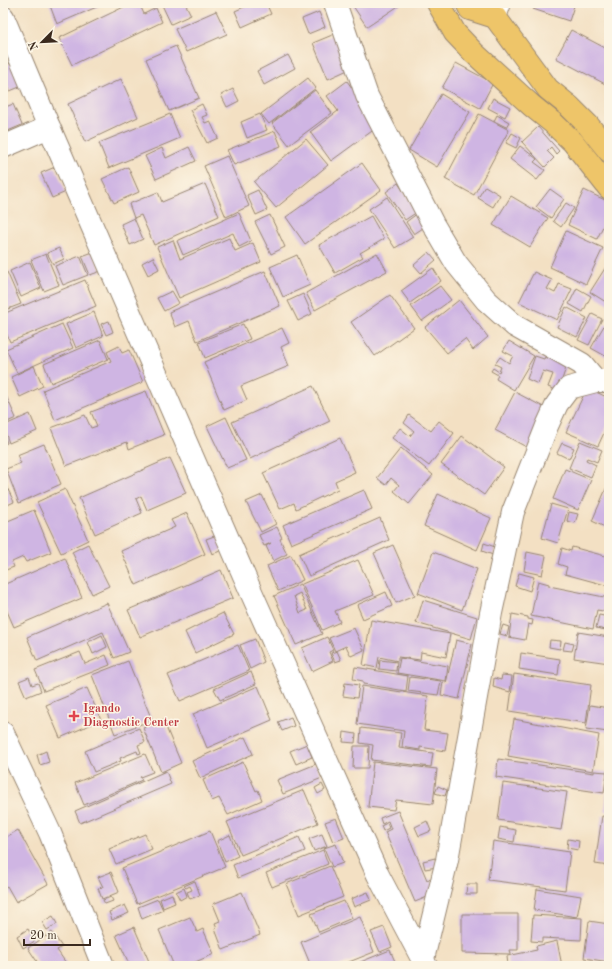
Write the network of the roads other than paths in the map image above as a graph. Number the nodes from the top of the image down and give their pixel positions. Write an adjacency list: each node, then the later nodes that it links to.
1 (335, 3): 10 (street)
2 (438, 3): 9 (main road)
3 (467, 3): 4 (main road)
4 (497, 10): 8 (main road)
5 (3, 17): 6 (street)
6 (49, 127): 7 (street); 12 (street)
7 (3, 147)
8 (609, 151)
9 (609, 188)
10 (603, 381): 12 (street)
11 (3, 733): 13 (street)
12 (424, 963)
13 (103, 966)

